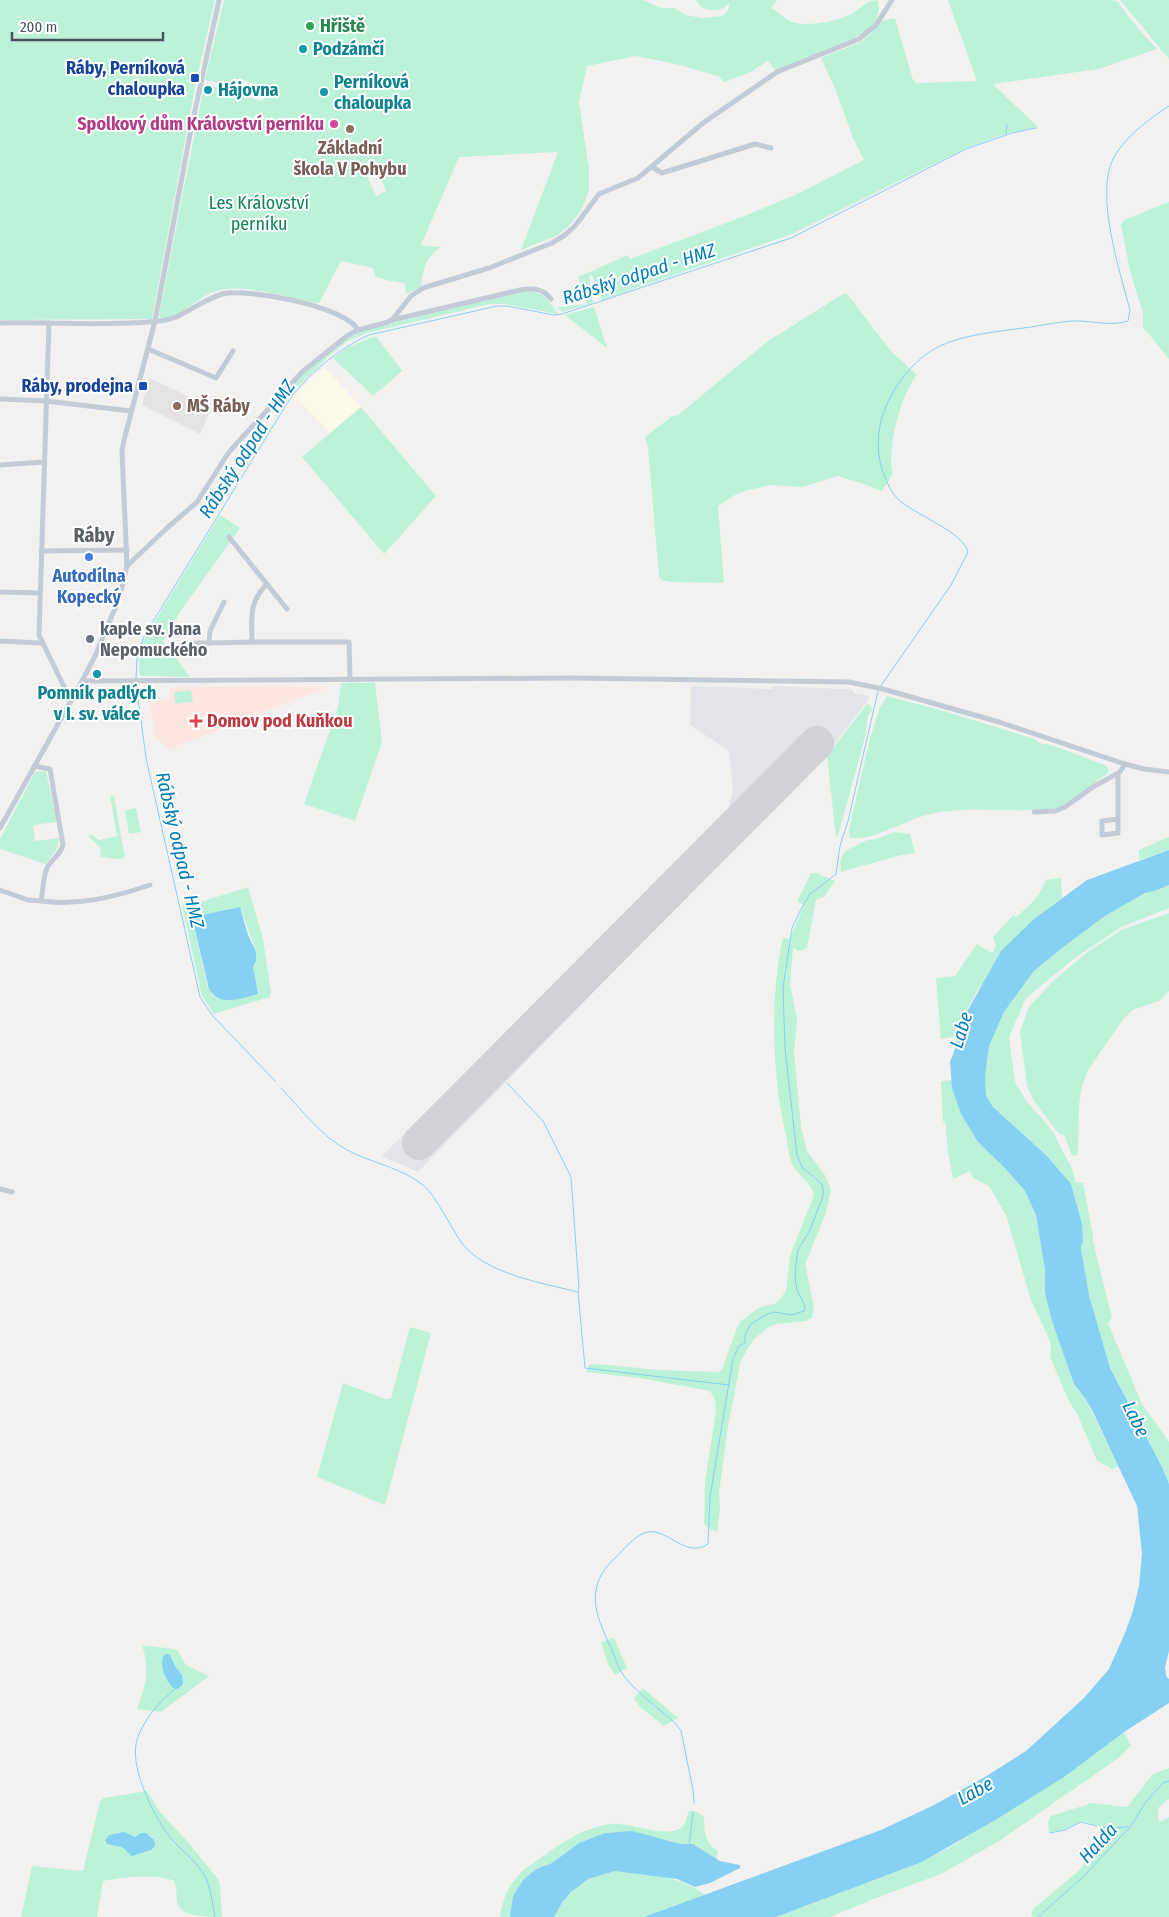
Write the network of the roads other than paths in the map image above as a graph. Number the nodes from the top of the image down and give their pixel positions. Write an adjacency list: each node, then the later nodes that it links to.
1 (219, 0): 7 (street)
2 (892, 0): 4 (street)
3 (772, 148): 4 (street)
4 (652, 167): 6 (street)
5 (551, 299): 6 (street)
6 (392, 320): 10 (street)
7 (155, 321): 9 (street); 10 (street); 11 (street)
8 (0, 323): 9 (street)
9 (49, 323): 14 (street)
10 (358, 330): 21 (street)
11 (148, 348): 12 (street); 15 (street)
12 (233, 351)
13 (0, 399): 14 (street)
14 (46, 401): 15 (street); 16 (street)
15 (131, 411): 19 (street)
16 (44, 462): 17 (street); 20 (street)
17 (0, 465)
18 (228, 537): 22 (street)
19 (127, 550): 20 (street); 21 (street)
20 (41, 551): 24 (street)
21 (128, 566): 33 (street)
22 (266, 584): 26 (street); 28 (street)
23 (0, 592): 24 (street)
24 (40, 593): 29 (street)
25 (224, 602): 31 (street)
26 (287, 609)
27 (0, 641): 29 (street)
28 (252, 642): 31 (street); 32 (street)
29 (41, 643): 34 (street)
30 (191, 643): 31 (street)
31 (209, 643)
32 (350, 680): 33 (street); 35 (street)
33 (82, 681): 34 (street)
34 (71, 701): 36 (street)
35 (1125, 764): 37 (street); 38 (street)
36 (34, 766): 41 (street); 44 (street)
37 (1169, 772)
38 (1118, 774): 39 (street); 40 (street)
39 (1034, 812)
40 (1118, 819)
41 (0, 828)
42 (150, 884): 44 (street)
43 (0, 890): 44 (street)
44 (41, 901)
45 (0, 1189): 46 (street)
46 (12, 1192)

